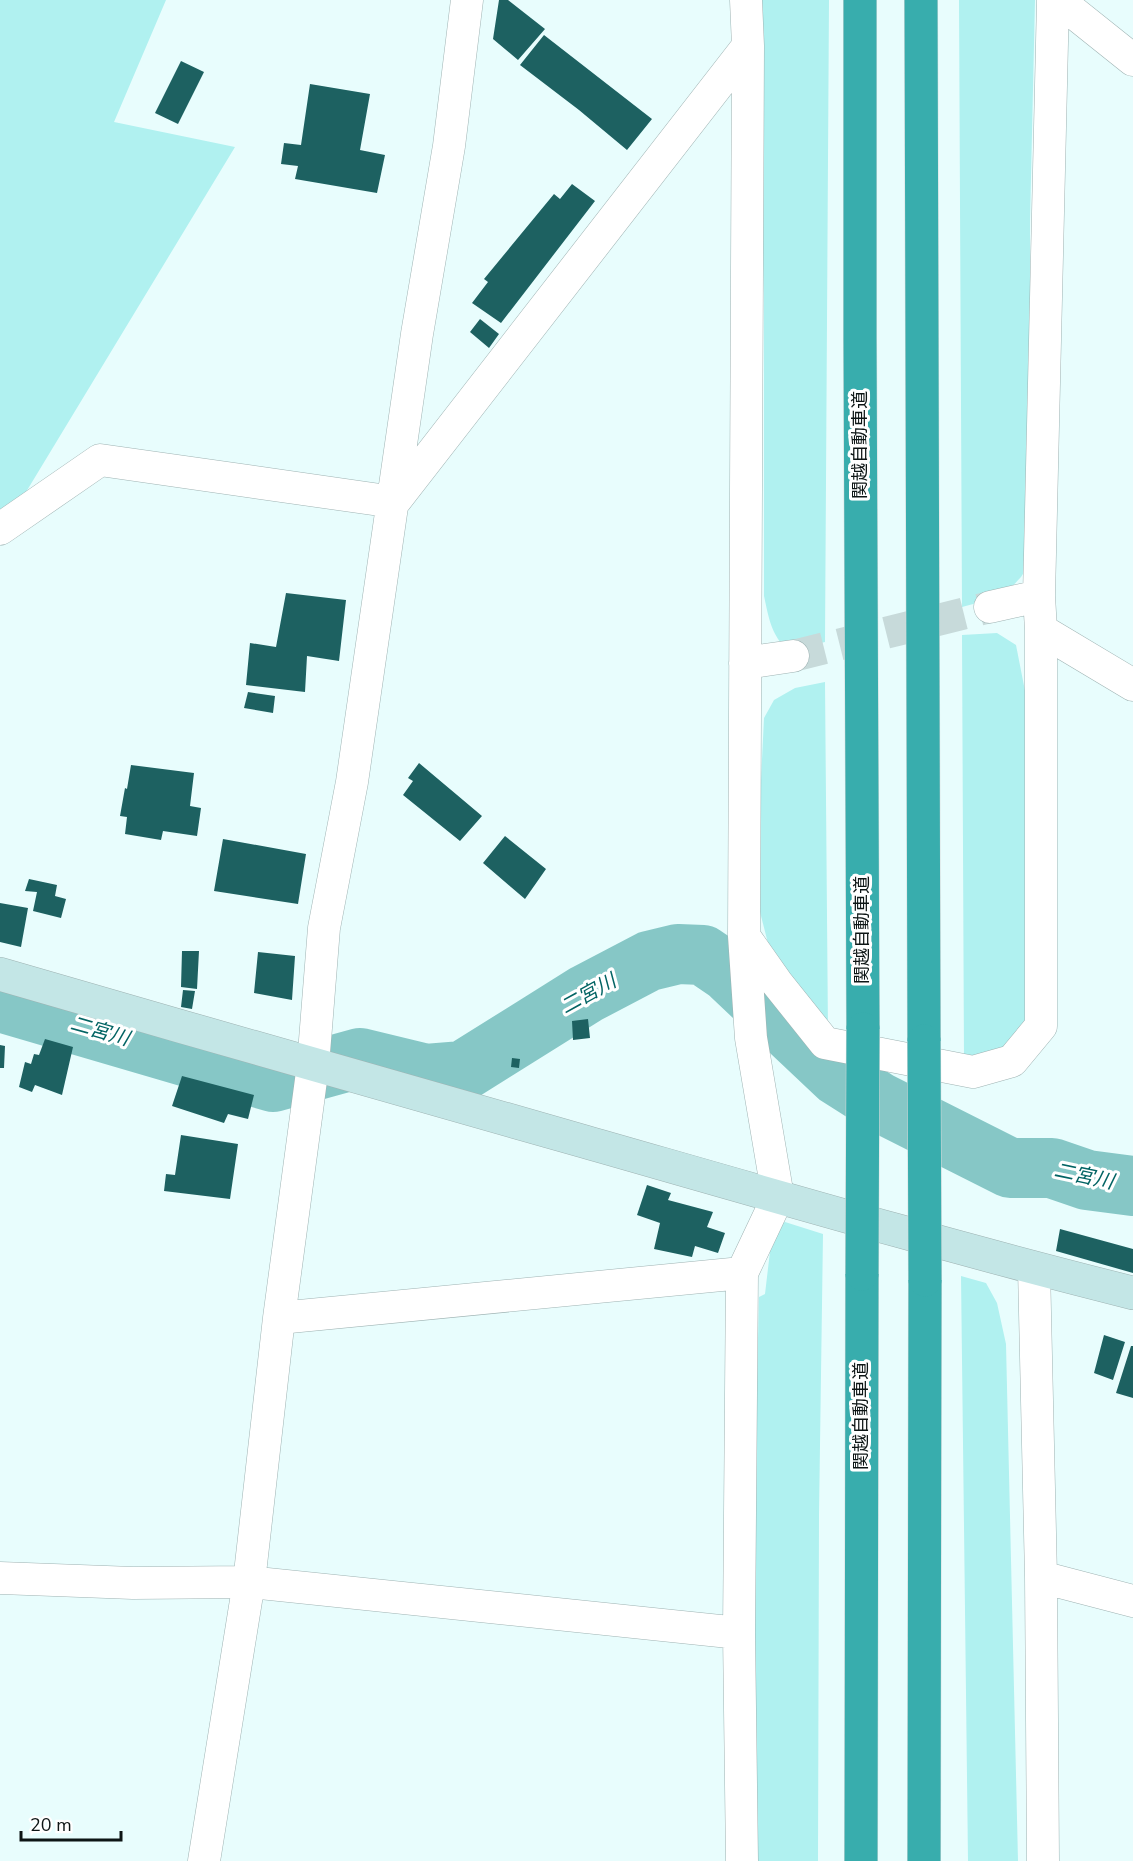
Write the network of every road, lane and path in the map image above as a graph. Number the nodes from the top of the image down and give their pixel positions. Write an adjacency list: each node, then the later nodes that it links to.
1 (467, 0): 8 (street)
2 (746, 0): 6 (street)
3 (861, 0): 31 (highway, 関越自動車道, bridge)
4 (921, 0): 32 (highway, bridge)
5 (1056, 0): 7 (street); 10 (street)
6 (748, 45): 8 (street); 14 (street)
7 (1133, 60)
8 (394, 502): 9 (street); 18 (street)
9 (0, 529)
10 (1039, 596): 11 (street); 12 (street)
11 (990, 607)
12 (1041, 630): 15 (street); 16 (street)
13 (793, 656): 14 (street)
14 (745, 663): 16 (street)
15 (1133, 685)
16 (744, 936): 19 (street)
17 (0, 974): 18 (street)
18 (313, 1065): 19 (street); 23 (street)
19 (778, 1197): 20 (street); 21 (street)
20 (1034, 1268): 22 (street); 24 (street)
21 (742, 1274): 23 (street); 28 (street)
22 (1133, 1293)
23 (279, 1318): 26 (street)
24 (1041, 1577): 27 (street); 33 (street)
25 (0, 1578): 26 (street)
26 (249, 1582): 28 (street); 29 (street)
27 (1133, 1601)
28 (739, 1633): 30 (street)
29 (204, 1861)
30 (742, 1861)
31 (861, 1861)
32 (924, 1861)
33 (1043, 1861)

